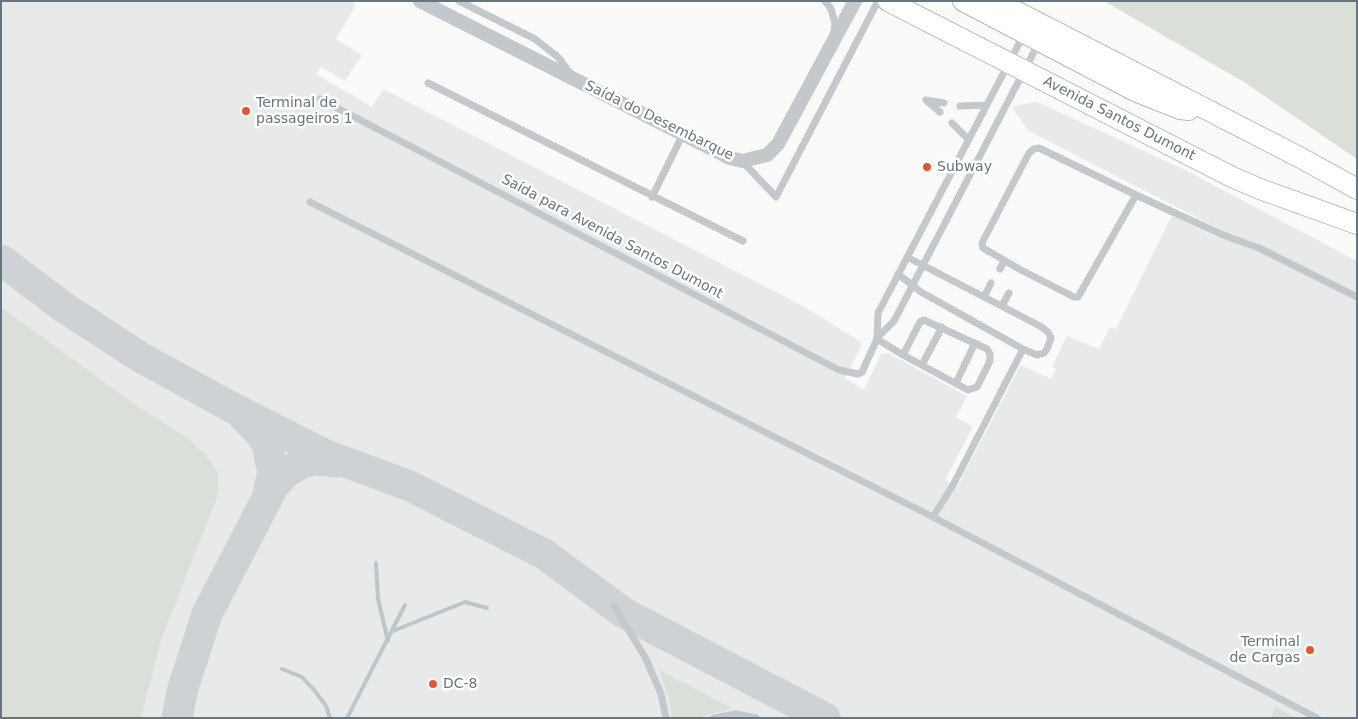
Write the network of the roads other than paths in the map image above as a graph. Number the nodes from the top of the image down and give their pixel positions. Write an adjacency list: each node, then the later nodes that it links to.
1 (420, 1): 12 (street)
2 (458, 1): 12 (lane, Saída do Desembarque)
3 (825, 1): 10 (lane)
4 (855, 1): 10 (street, Saída do Desembarque)
5 (878, 1): 23 (lane)
6 (888, 1): 11 (main road, Avenida Santos Dumont)
7 (963, 1): 9 (main road)
8 (996, 1): 9 (main road)
9 (1021, 28): 11 (lane); 11 (lane); 19 (main road); 19 (main road)
10 (833, 39): 23 (street, Saída do Desembarque)
11 (1016, 67): 16 (lane); 28 (main road, Avenida Santos Dumont); 32 (lane)
12 (575, 80): 21 (street, Saída do Desembarque)
13 (428, 83): 26 (lane)
14 (320, 99): 44 (lane, Saída para Avenida Santos Dumont)
15 (944, 103): 18 (lane)
16 (986, 105): 17 (lane); 22 (lane)
17 (960, 106)
18 (940, 112)
19 (1215, 114): 24 (main road)
20 (952, 123): 22 (lane)
21 (682, 134): 23 (street, Saída do Desembarque); 26 (lane)
22 (968, 139): 30 (lane)
23 (742, 161)
24 (1357, 189)
25 (1136, 195): 31 (lane); 34 (lane); 41 (lane)
26 (652, 197): 29 (lane)
27 (310, 202): 50 (lane)
28 (1357, 224)
29 (743, 241)
30 (907, 257): 32 (lane); 35 (lane)
31 (1004, 260): 33 (lane); 34 (lane)
32 (923, 265): 38 (lane); 40 (lane)
33 (1000, 269)
34 (1021, 270): 36 (lane)
35 (898, 274): 38 (lane); 44 (lane)
36 (1017, 278)
37 (991, 284): 40 (lane)
38 (912, 286): 44 (lane); 46 (lane)
39 (1009, 293): 42 (lane)
40 (984, 297): 42 (lane)
41 (1357, 297)
42 (1002, 306): 46 (lane)
43 (942, 327): 45 (lane); 47 (lane); 48 (lane)
44 (876, 339): 47 (lane)
45 (975, 343): 49 (lane); 49 (lane)
46 (1023, 349): 50 (lane)
47 (903, 355): 48 (lane)
48 (922, 365): 49 (lane)
49 (956, 383)
50 (933, 517): 55 (lane)
51 (614, 606): 52 (lane)
52 (666, 718)
53 (714, 718): 54 (lane)
54 (756, 718)
55 (1317, 718)

